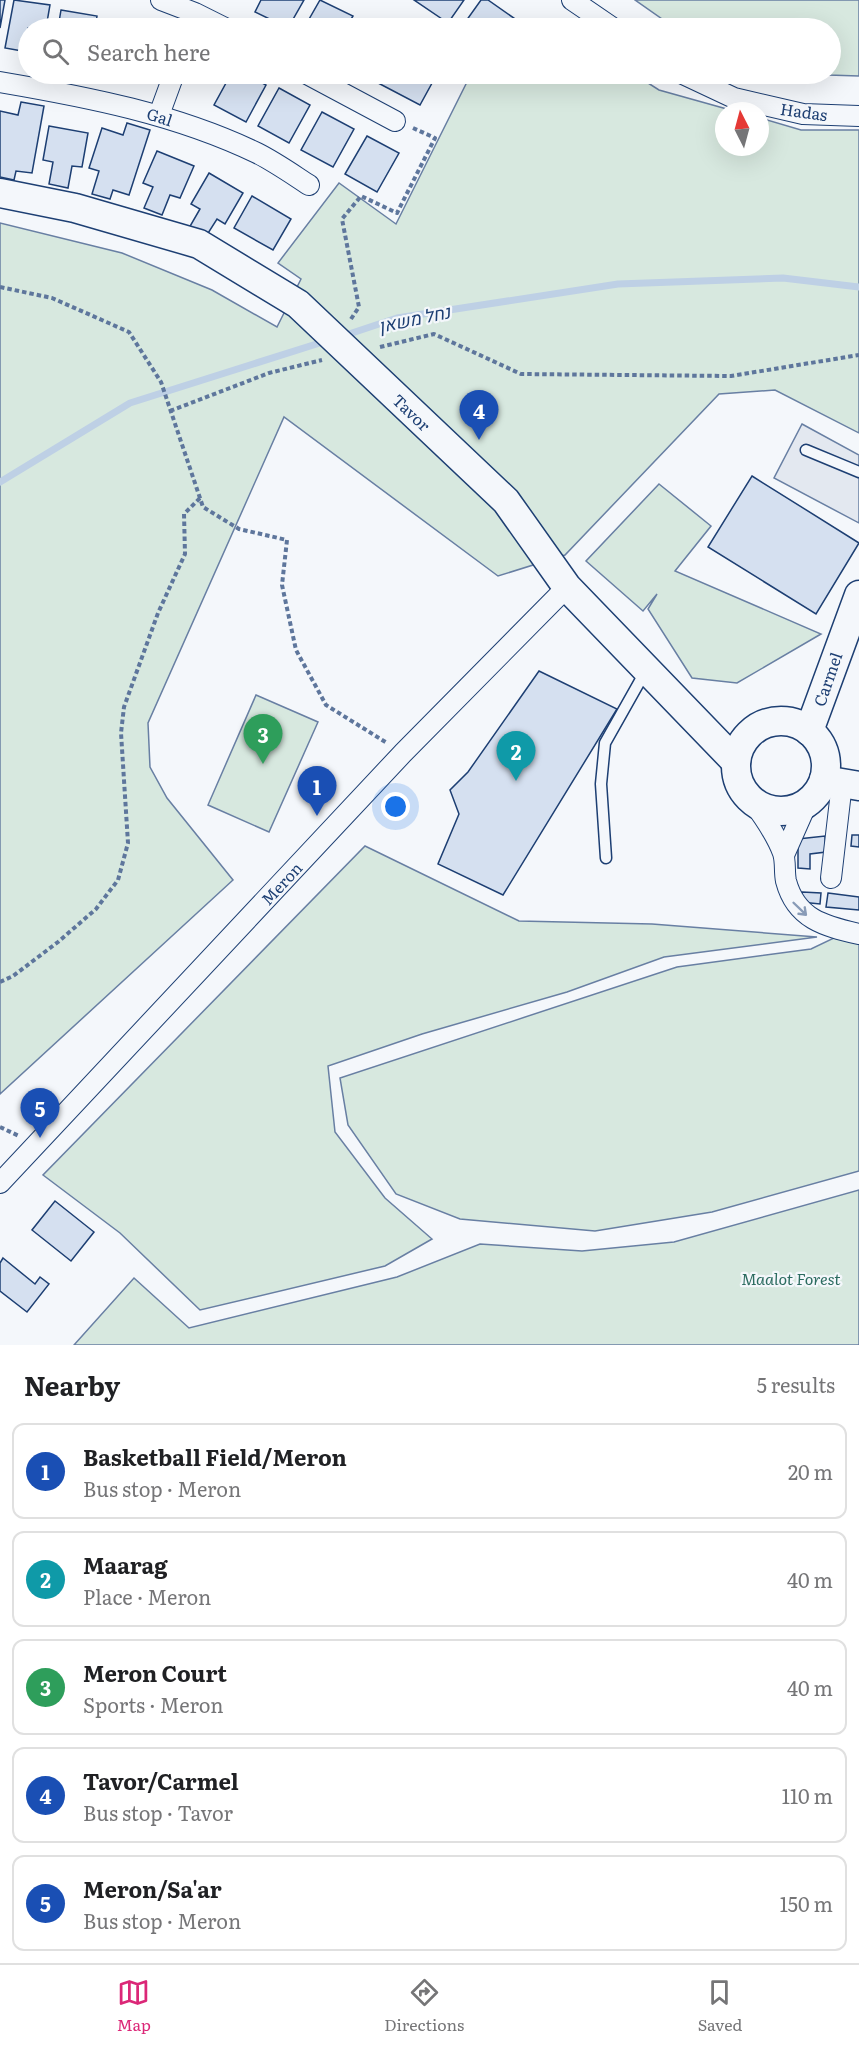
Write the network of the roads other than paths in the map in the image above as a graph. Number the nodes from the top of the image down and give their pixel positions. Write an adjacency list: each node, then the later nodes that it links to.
1 (161, 0): 3 (street)
2 (572, 0): 4 (street)
3 (188, 18)
4 (598, 18)
5 (0, 82): 9 (street, Gal)
6 (170, 84): 9 (street)
7 (327, 84): 11 (street)
8 (705, 84): 10 (street, Hadas)
9 (159, 115): 12 (street, Gal)
10 (859, 116)
11 (395, 121)
12 (309, 184)
13 (0, 194): 16 (street, Tavor)
14 (806, 450): 15 (lane)
15 (859, 472)
16 (567, 587): 18 (street, Tavor); 28 (street, Meron)
17 (859, 595): 19 (street, Carmel)
18 (647, 668): 20 (street, Tavor); 25 (lane)
19 (809, 731): 20 (street); 21 (street)
20 (736, 762): 22 (street)
21 (842, 783): 23 (street); 26 (street)
22 (752, 801): 23 (street); 24 (street)
23 (807, 803): 24 (street)
24 (784, 855): 27 (street, one-way to 27)
25 (606, 858)
26 (831, 878)
27 (859, 934)
28 (0, 1183)

